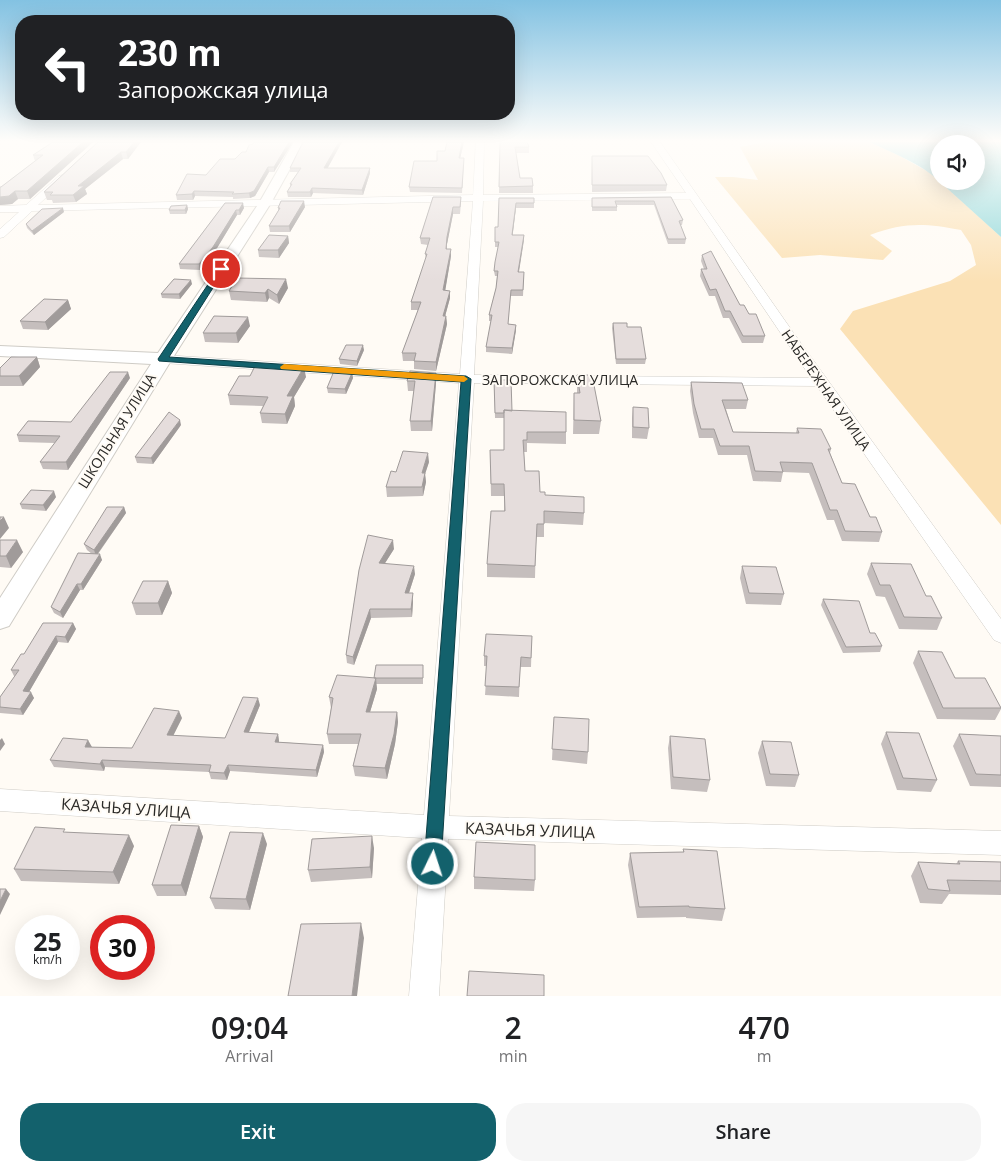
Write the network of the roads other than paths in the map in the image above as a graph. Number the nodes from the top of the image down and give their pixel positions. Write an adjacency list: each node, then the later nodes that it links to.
1 (51, 188): 8 (street)
2 (273, 188): 7 (street, ШКОЛЬНАЯ УЛИЦА)
3 (477, 188): 6 (street)
4 (689, 188): 5 (street, НАБЕРЕЖНАЯ УЛИЦА)
5 (694, 196): 6 (street); 14 (street, НАБЕРЕЖНАЯ УЛИЦА)
6 (476, 198): 7 (street); 13 (street)
7 (265, 202): 8 (street); 12 (street, ШКОЛЬНАЯ УЛИЦА)
8 (29, 208): 9 (street); 10 (street)
9 (0, 209)
10 (0, 235)
11 (0, 351): 12 (street, ЗАПОРОЖСКАЯ УЛИЦА)
12 (163, 359): 13 (street, ЗАПОРОЖСКАЯ УЛИЦА); 15 (street, ШКОЛЬНАЯ УЛИЦА)
13 (466, 379): 14 (street, ЗАПОРОЖСКАЯ УЛИЦА); 18 (street)
14 (821, 382): 16 (street, НАБЕРЕЖНАЯ УЛИЦА)
15 (0, 619)
16 (1001, 635)
17 (0, 800): 18 (street, КАЗАЧЬЯ УЛИЦА)
18 (435, 827): 19 (street, КАЗАЧЬЯ УЛИЦА); 20 (street)
19 (1001, 843)
20 (424, 996)

